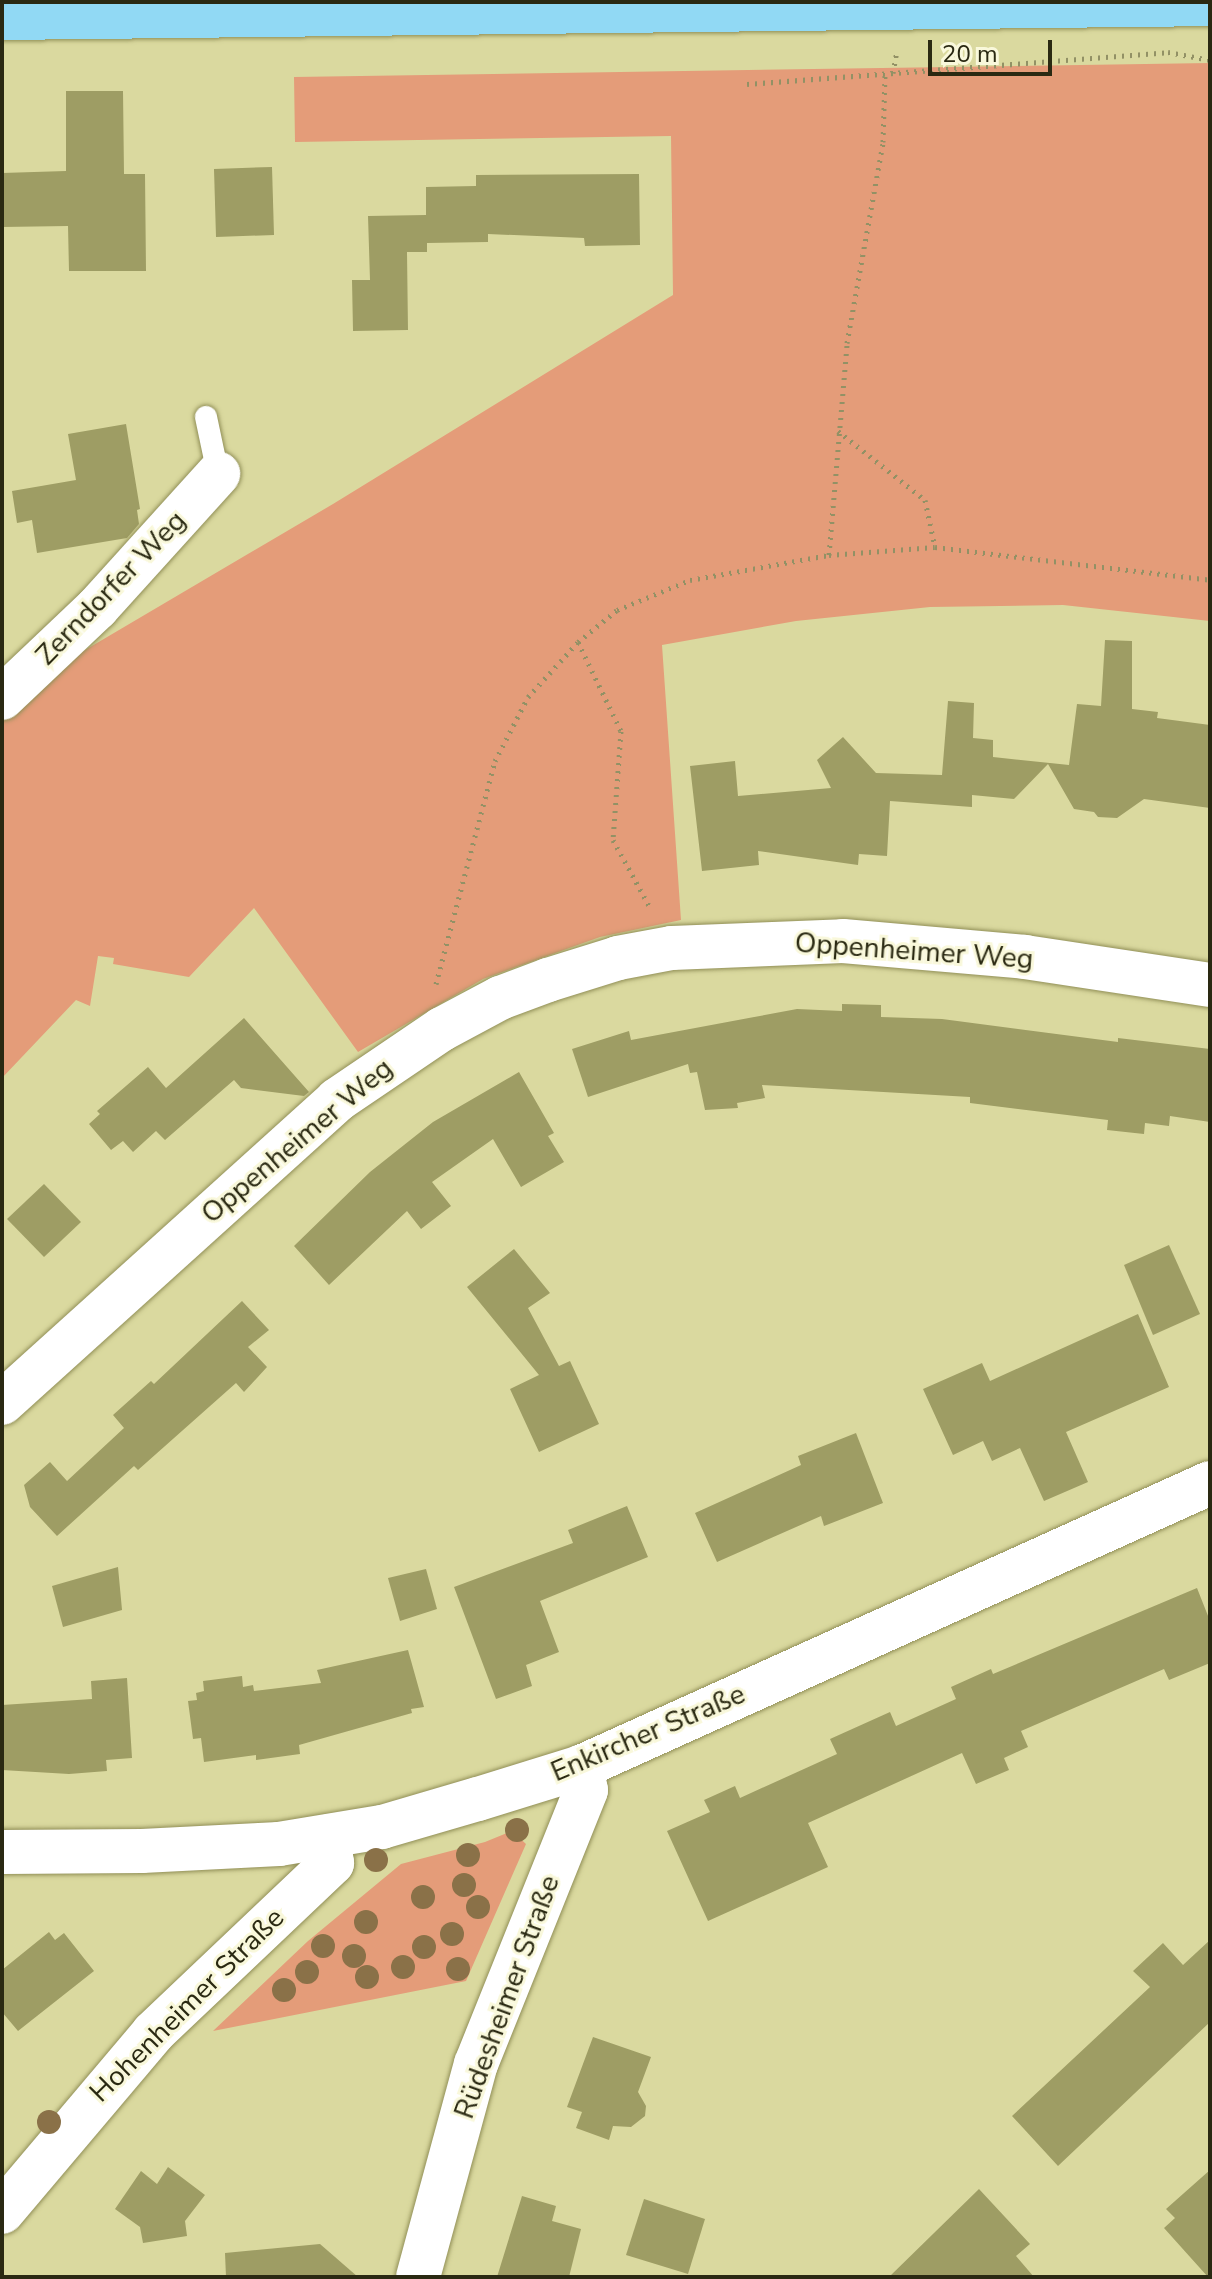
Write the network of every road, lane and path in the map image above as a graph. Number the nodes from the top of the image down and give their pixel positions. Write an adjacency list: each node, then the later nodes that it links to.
1 (1209, 3): 2 (main road)
2 (547, 7): 3 (main road)
3 (214, 9): 4 (main road)
4 (2, 18)
5 (1210, 60): 6 (path)
6 (885, 73): 7 (path); 9 (path)
7 (747, 84)
8 (206, 417): 10 (lane)
9 (838, 431): 11 (path); 12 (path)
10 (218, 474): 15 (street, Zerndorfer Weg)
11 (935, 547): 12 (path); 13 (path)
12 (829, 555): 14 (path)
13 (1210, 580)
14 (578, 642): 16 (path); 18 (path)
15 (2, 698)
16 (672, 948): 17 (street, Oppenheimer Weg); 19 (street, Oppenheimer Weg)
17 (1210, 985)
18 (434, 992)
19 (2, 1403)
20 (1210, 1483): 21 (street, Enkircher Straße)
21 (581, 1767): 22 (street, Enkircher Straße); 25 (street, Rüdesheimer Straße)
22 (328, 1836): 23 (street, Enkircher Straße); 24 (street, Hohenheimer Straße)
23 (2, 1852)
24 (2, 2212)
25 (418, 2277)

